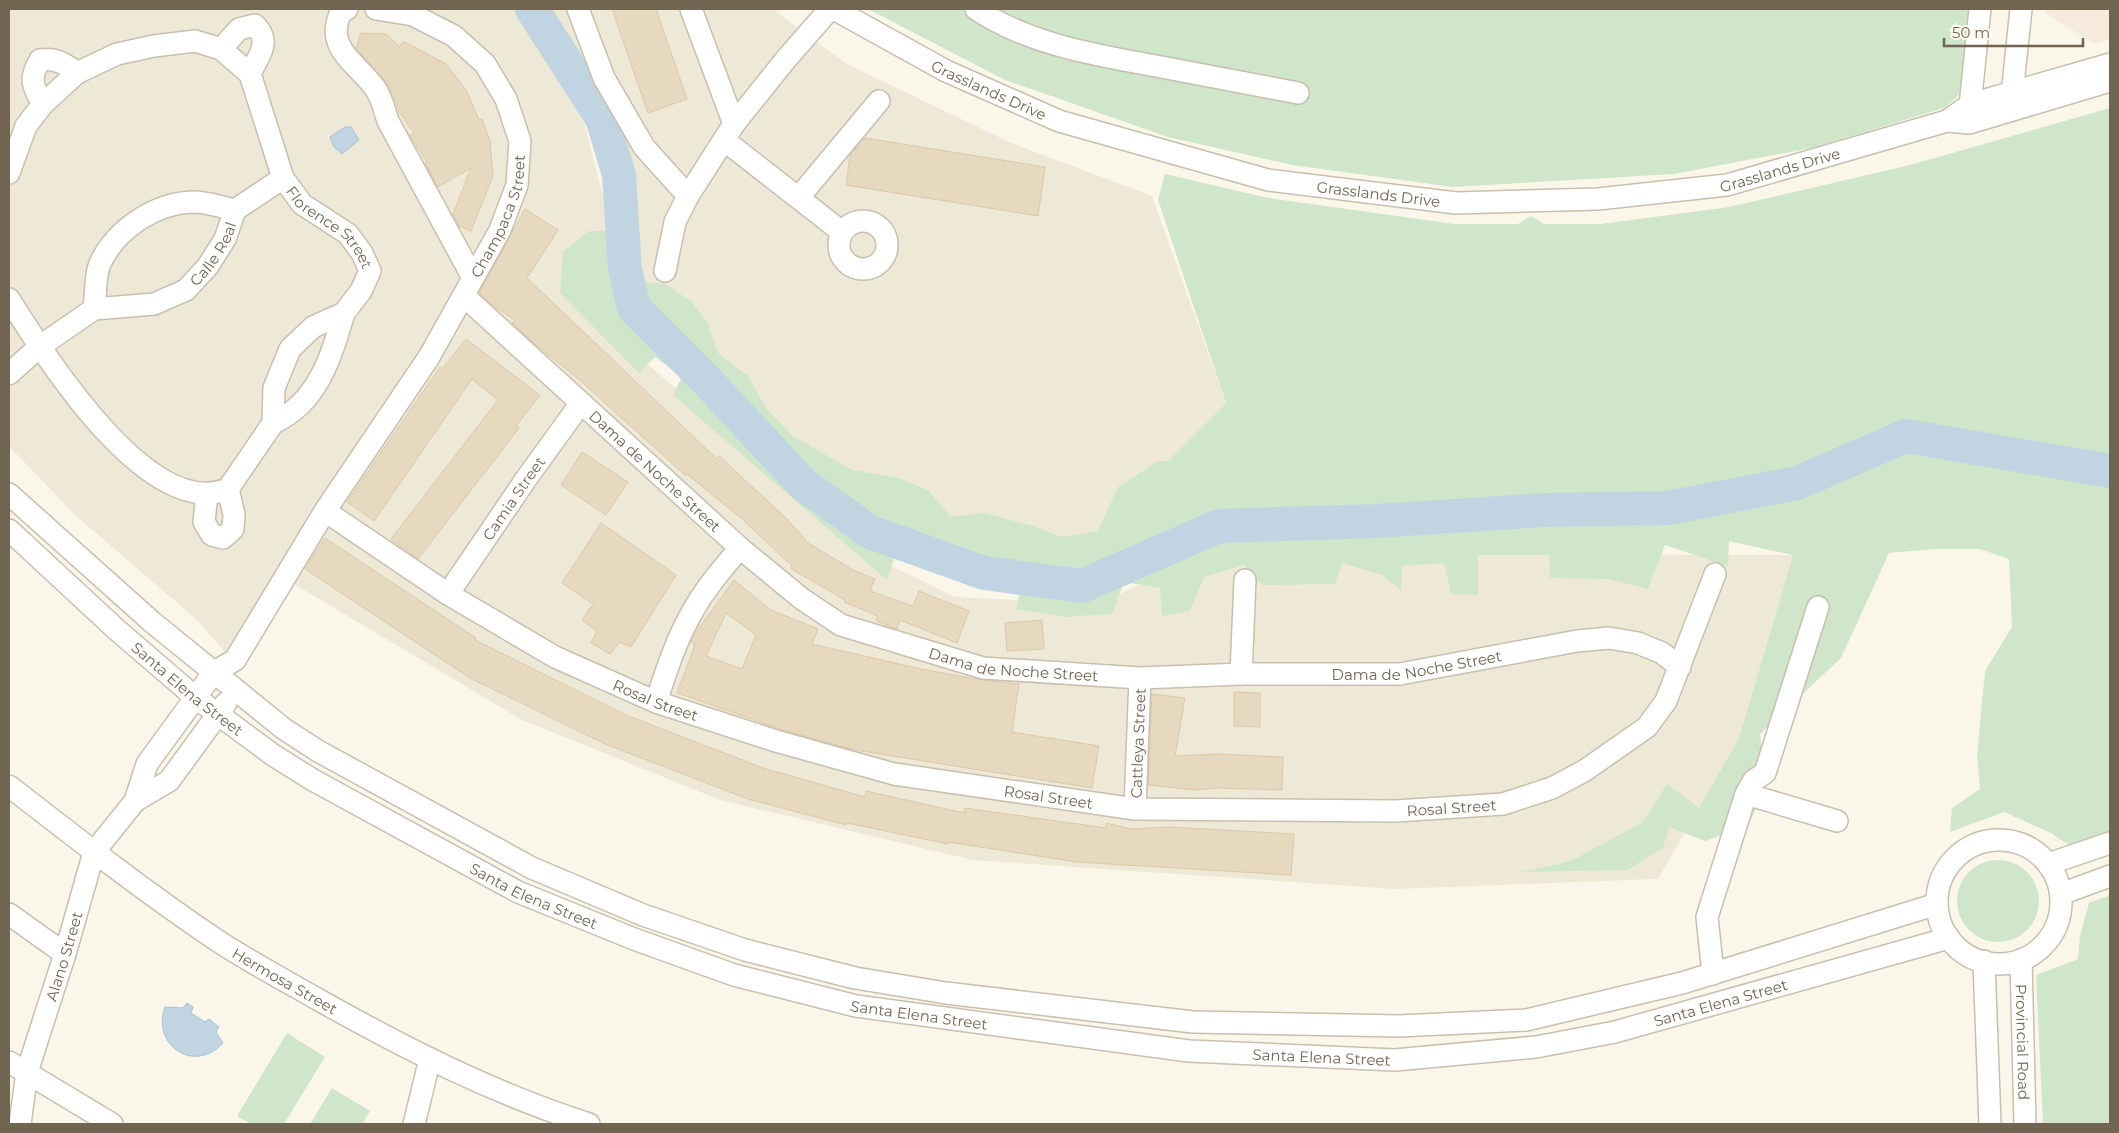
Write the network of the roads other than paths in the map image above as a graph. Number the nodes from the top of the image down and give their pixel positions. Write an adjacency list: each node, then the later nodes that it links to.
1 (347, 9): 28 (street, Champaca Street)
2 (376, 9): 28 (street, Champaca Street)
3 (578, 9): 23 (street)
4 (691, 9): 20 (street)
5 (830, 9): 20 (street)
6 (834, 9): 19 (street, Grasslands Drive)
7 (976, 9): 15 (street)
8 (1980, 9): 19 (street)
9 (2020, 9): 16 (street)
10 (221, 49): 12 (street); 13 (street); 13 (street)
11 (2110, 64): 16 (street, Grasslands Drive)
12 (77, 73): 18 (street); 18 (street)
13 (250, 74): 22 (street, Florence Street)
14 (2110, 81): 16 (street, Grasslands Drive)
15 (1298, 93)
16 (2012, 100): 19 (street, Grasslands Drive)
17 (879, 101): 24 (street)
18 (43, 104): 21 (street)
19 (1970, 113)
20 (729, 132): 23 (street); 24 (street)
21 (9, 173)
22 (283, 178): 25 (street, Calle Real); 31 (street, Florence Street)
23 (688, 196): 27 (street)
24 (799, 197): 26 (street)
25 (235, 210): 30 (street, Calle Real); 30 (street, Calle Real)
26 (842, 232)
27 (665, 271)
28 (468, 287): 34 (street, Dama de Noche Street); 39 (street)
29 (9, 299): 32 (street)
30 (94, 308): 32 (street)
31 (344, 313): 35 (street); 35 (street, Florence Street)
32 (39, 347): 33 (street); 38 (street)
33 (9, 374)
34 (581, 403): 41 (street, Dama de Noche Street); 44 (street, Camia Street)
35 (273, 423): 36 (street)
36 (228, 489): 38 (street); 38 (street)
37 (9, 494): 48 (street, Santa Elena Street)
38 (207, 494)
39 (325, 511): 44 (street, Rosal Street); 46 (street)
40 (9, 530): 52 (street, Santa Elena Street)
41 (740, 548): 50 (street, Dama de Noche Street); 53 (street)
42 (1715, 574): 47 (street, Rosal Street)
43 (1245, 580): 49 (street)
44 (448, 594): 53 (street, Rosal Street)
45 (1818, 607): 56 (street)
46 (235, 660): 48 (street); 51 (street)
47 (1680, 667): 49 (street, Dama de Noche Street); 58 (street, Rosal Street)
48 (214, 672): 51 (street, Santa Elena Street); 52 (street)
49 (1241, 674): 50 (street, Dama de Noche Street)
50 (1140, 678): 58 (street, Cattleya Street)
51 (235, 688): 54 (street); 71 (street, Santa Elena Street)
52 (196, 698): 54 (street, Santa Elena Street); 57 (street)
53 (656, 702): 58 (street, Rosal Street)
54 (220, 714): 57 (street); 67 (street, Santa Elena Street)
55 (9, 786): 61 (street, Hermosa Street)
56 (1746, 794): 59 (street); 71 (street)
57 (135, 801): 61 (street, Alano Street)
58 (1135, 809)
59 (1837, 821)
60 (2110, 843): 62 (street)
61 (94, 852): 68 (street, Alano Street); 72 (street, Hermosa Street)
62 (2048, 864): 64 (street); 65 (street)
63 (2110, 876): 64 (street)
64 (2061, 894): 69 (street)
65 (1938, 904): 67 (street); 71 (street, Santa Elena Street)
66 (9, 914): 68 (street)
67 (1949, 938): 70 (street)
68 (65, 954): 73 (street, Alano Street)
69 (2021, 960): 70 (street); 80 (street, Provincial Road)
70 (1984, 961): 79 (street)
71 (1712, 974)
72 (430, 1059): 74 (street, Hermosa Street); 77 (street)
73 (18, 1067): 75 (street, Alano Street); 76 (street)
74 (537, 1116): 78 (street, Hermosa Street)
75 (20, 1124)
76 (112, 1124)
77 (414, 1124)
78 (590, 1124)
79 (1990, 1124)
80 (2025, 1124)

